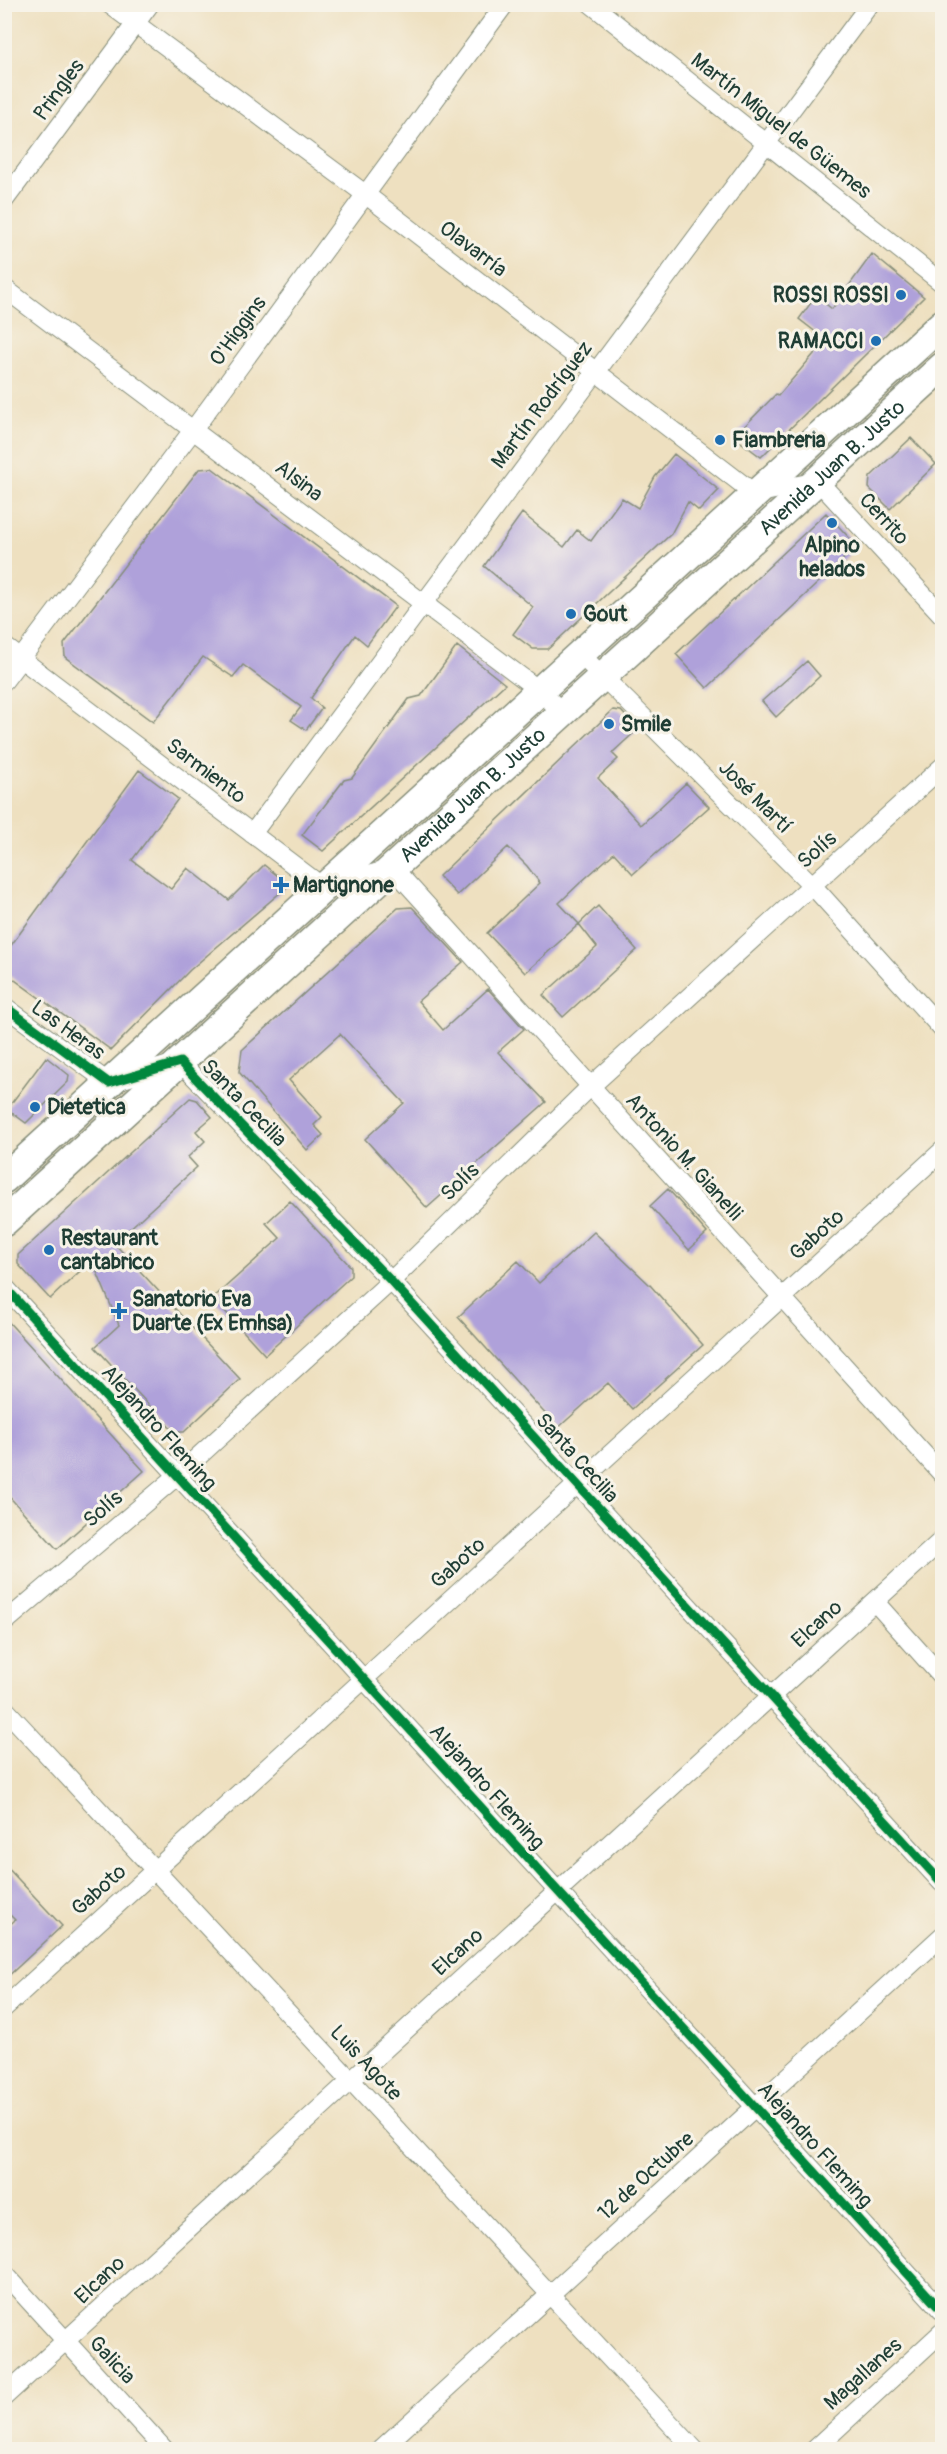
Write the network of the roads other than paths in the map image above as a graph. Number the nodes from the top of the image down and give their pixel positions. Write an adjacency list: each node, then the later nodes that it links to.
1 (109, 4): 6 (street, Olavarría)
2 (150, 4): 6 (street, Pringles)
3 (505, 4): 8 (street, O'Higgins)
4 (591, 4): 7 (street, Martín Miguel de Güemes)
5 (870, 4): 7 (street, Martín Rodríguez)
6 (136, 24): 8 (street, Olavarría); 9 (street, Pringles)
7 (765, 143): 10 (street, Martín Miguel de Güemes); 14 (street, Martín Rodríguez)
8 (365, 194): 14 (street, Olavarría); 15 (street, O'Higgins)
9 (4, 201)
10 (942, 283)
11 (4, 288): 15 (street, Alsina)
12 (942, 324): 17 (main road, Avenida Juan B. Justo)
13 (942, 368): 16 (main road, Avenida Juan B. Justo)
14 (596, 371): 17 (street, Olavarría); 18 (street, Martín Rodríguez)
15 (194, 430): 18 (street, Alsina); 22 (street, O'Higgins)
16 (818, 481): 17 (street); 19 (street, Cerrito); 23 (main road, Avenida Juan B. Justo)
17 (755, 495): 21 (main road, Avenida Juan B. Justo)
18 (422, 602): 25 (street, Alsina); 28 (street, Martín Rodríguez)
19 (942, 615)
20 (4, 646): 22 (street, Sarmiento)
21 (580, 654): 23 (street, José Martí); 25 (main road, Avenida Juan B. Justo)
22 (21, 658): 24 (street, O'Higgins); 28 (street, Sarmiento)
23 (604, 677): 26 (main road, Avenida Juan B. Justo); 30 (street, José Martí)
24 (4, 681)
25 (540, 691): 26 (street, Alsina); 31 (main road, Avenida Juan B. Justo)
26 (563, 713): 29 (main road, Avenida Juan B. Justo)
27 (942, 767): 30 (street, Solís)
28 (252, 834): 31 (street, Sarmiento)
29 (393, 868): 31 (street); 34 (main road, Avenida Juan B. Justo); 36 (street, Antonio M. Gianelli)
30 (812, 885): 33 (street, José Martí); 36 (street, Solís)
31 (324, 888): 35 (main road, Avenida Juan B. Justo)
32 (4, 1006): 35 (street, Las Heras)
33 (942, 1029)
34 (180, 1062): 35 (street, Las Heras); 39 (main road, Avenida Juan B. Justo); 40 (street, Santa Cecilia)
35 (109, 1083): 38 (main road, Avenida Juan B. Justo)
36 (590, 1087): 40 (street, Solís); 42 (street, Antonio M. Gianelli)
37 (942, 1151): 42 (street, Gaboto)
38 (4, 1179)
39 (4, 1222)
40 (391, 1281): 44 (street, Solís); 45 (street, Santa Cecilia)
41 (4, 1286): 44 (street, Alejandro Fleming)
42 (782, 1298): 43 (street, Antonio M. Gianelli); 45 (street, Gaboto)
43 (942, 1474)
44 (178, 1475): 48 (street, Solís); 50 (street, Alejandro Fleming)
45 (577, 1485): 50 (street, Gaboto); 51 (street, Santa Cecilia)
46 (942, 1540): 47 (street, Elcano)
47 (875, 1602): 49 (street); 51 (street, Elcano)
48 (4, 1623)
49 (942, 1677)
50 (364, 1679): 53 (street, Gaboto); 55 (street, Alejandro Fleming)
51 (771, 1696): 54 (street, Santa Cecilia); 55 (street, Elcano)
52 (4, 1708): 53 (street, Luis Agote)
53 (155, 1870): 57 (street, Gaboto); 58 (street, Luis Agote)
54 (942, 1883)
55 (558, 1891): 58 (street, Elcano); 59 (street, Alejandro Fleming)
56 (942, 1936): 59 (street, 12 de Octubre)
57 (4, 2008)
58 (351, 2080): 61 (street, Luis Agote); 64 (street, Elcano)
59 (755, 2107): 61 (street, 12 de Octubre); 62 (street, Alejandro Fleming)
60 (4, 2273): 64 (street, Galicia)
61 (550, 2294): 67 (street, 12 de Octubre); 68 (street, Luis Agote)
62 (942, 2311)
63 (942, 2332): 69 (street, Magallanes)
64 (65, 2342): 65 (street, Elcano); 66 (street, Galicia)
65 (4, 2397)
66 (165, 2450)
67 (380, 2450)
68 (695, 2450)
69 (814, 2450)

